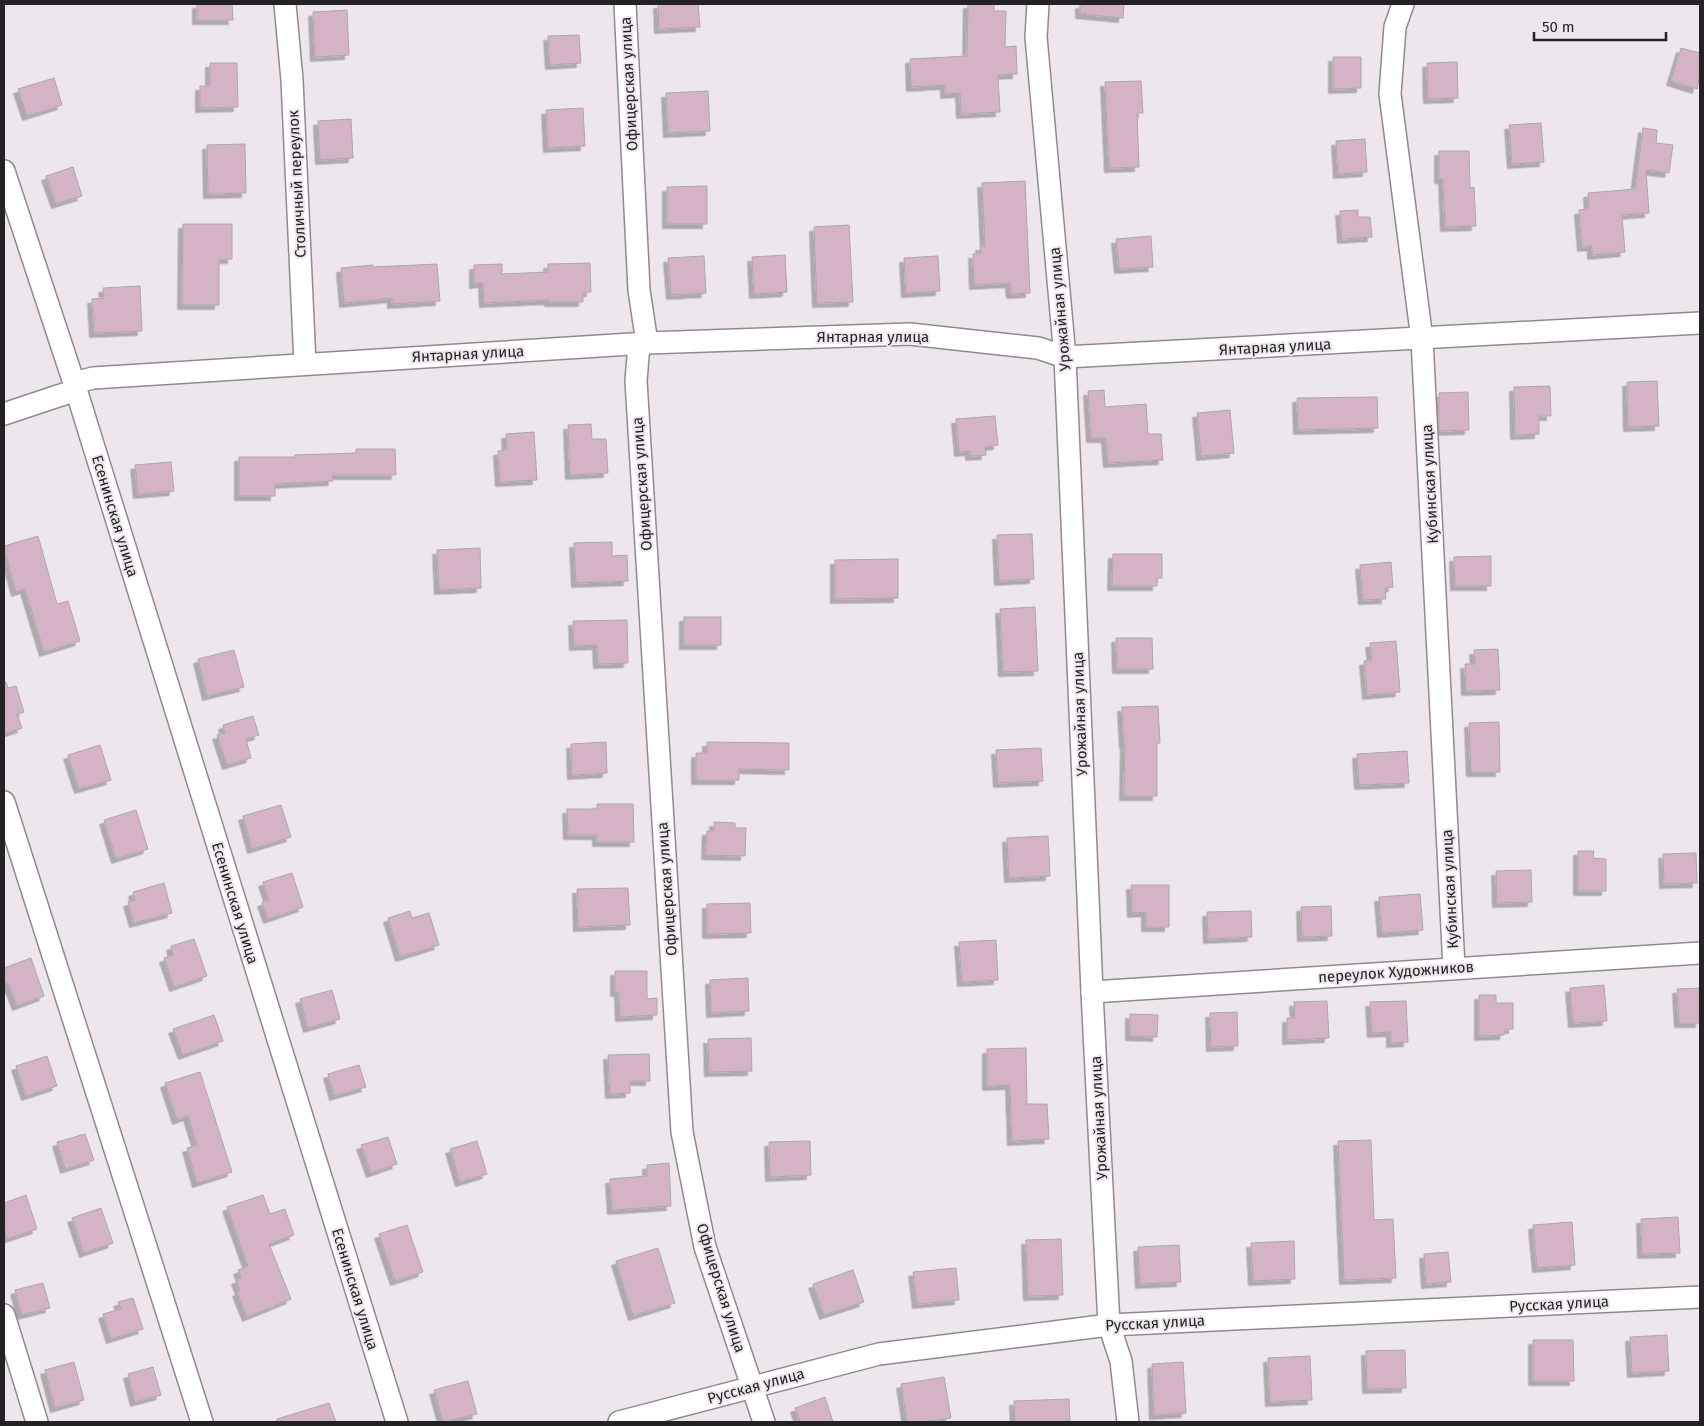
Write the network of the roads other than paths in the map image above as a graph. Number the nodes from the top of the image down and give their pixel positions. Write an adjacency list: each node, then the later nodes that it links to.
1 (286, 4): 10 (street, Столичный переулок)
2 (625, 4): 8 (street, Офицерская улица)
3 (1038, 4): 9 (street, Урожайная улица)
4 (1403, 4): 7 (street, Кубинская улица)
5 (4, 172): 11 (street, Есенинская улица)
6 (1700, 323): 7 (street, Янтарная улица)
7 (1422, 339): 9 (street, Янтарная улица); 15 (street, Кубинская улица)
8 (643, 344): 9 (street, Янтарная улица); 10 (street, Янтарная улица); 20 (street, Офицерская улица)
9 (1065, 357): 16 (street, Урожайная улица)
10 (305, 364): 11 (street, Янтарная улица)
11 (75, 386): 12 (street, Янтарная улица); 23 (street, Есенинская улица)
12 (4, 414)
13 (4, 802): 22 (street)
14 (1700, 953): 15 (street, переулок Художников)
15 (1454, 968): 16 (street, переулок Художников)
16 (1092, 992): 19 (street, Урожайная улица)
17 (1700, 1298): 19 (street, Русская улица)
18 (4, 1315): 21 (street)
19 (1109, 1325): 20 (street, Русская улица); 26 (street, Урожайная улица)
20 (753, 1387): 24 (street, Русская улица); 25 (street, Офицерская улица)
21 (37, 1422)
22 (202, 1422)
23 (397, 1422)
24 (619, 1422)
25 (764, 1422)
26 (1128, 1422)

